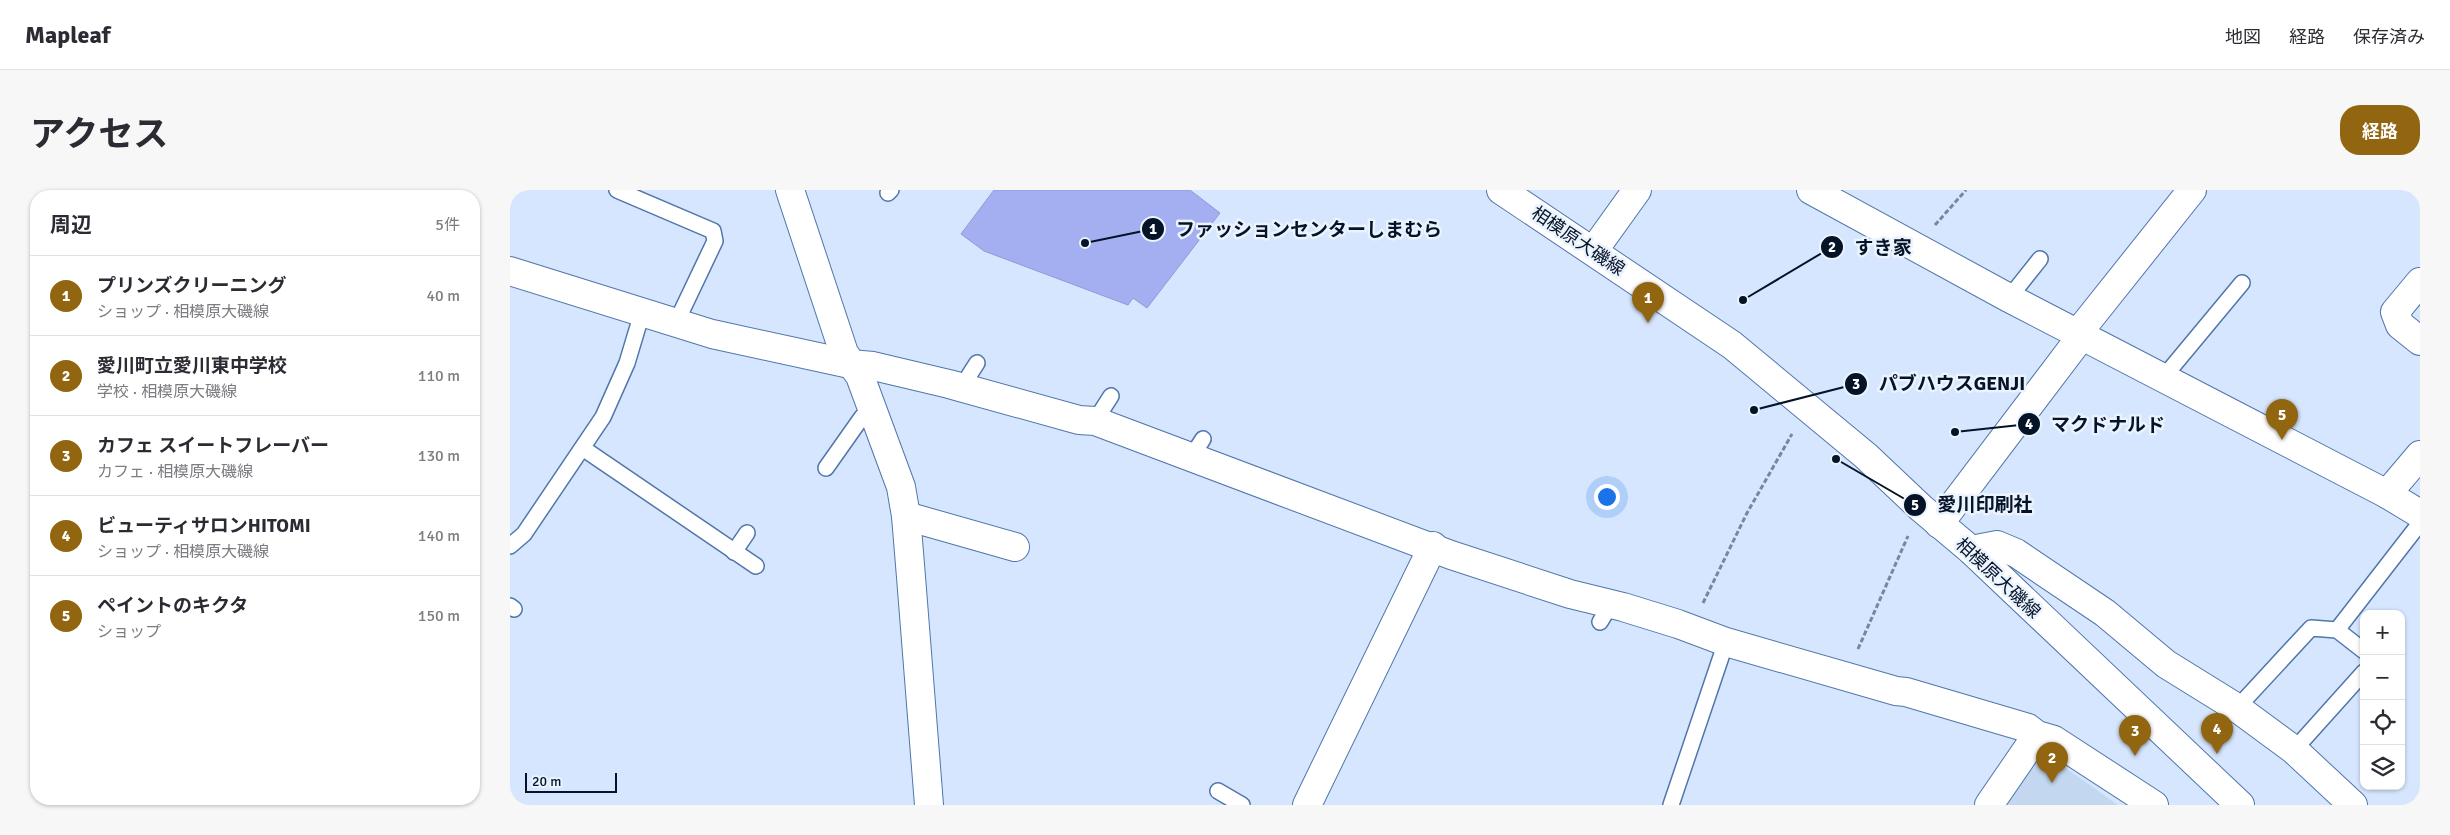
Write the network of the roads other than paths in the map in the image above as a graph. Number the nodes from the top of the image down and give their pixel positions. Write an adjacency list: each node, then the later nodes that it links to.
1 (617, 190): 14 (lane)
2 (790, 190): 18 (street)
3 (1501, 190): 7 (street, 相模原大磯線)
4 (1637, 190): 7 (street)
5 (1811, 190): 12 (street)
6 (2192, 190): 15 (street)
7 (1594, 250): 30 (street, 相模原大磯線)
8 (2040, 260): 12 (lane)
9 (510, 271): 13 (street)
10 (2420, 282): 16 (street)
11 (2242, 283): 19 (lane)
12 (2009, 298): 15 (street)
13 (642, 313): 14 (street); 24 (lane)
14 (676, 323): 18 (street)
15 (2078, 333): 19 (street); 30 (street)
16 (2420, 341)
17 (977, 363): 20 (lane)
18 (850, 364): 20 (street); 22 (street)
19 (2163, 378): 27 (street)
20 (962, 388): 23 (street)
21 (1111, 396): 23 (lane)
22 (872, 412): 26 (lane); 29 (street)
23 (1095, 421): 34 (street)
24 (584, 449): 33 (lane); 37 (lane)
25 (2420, 456): 27 (street)
26 (826, 468)
27 (2387, 494): 28 (street)
28 (2420, 514)
29 (906, 516): 35 (street); 47 (street)
30 (1930, 516): 36 (street, 相模原大磯線)
31 (2420, 523): 39 (lane)
32 (747, 533): 37 (lane)
33 (510, 546)
34 (1432, 546): 40 (street); 49 (street)
35 (1015, 547)
36 (1970, 550): 43 (street); 53 (street, 相模原大磯線)
37 (734, 552): 38 (lane)
38 (756, 566)
39 (2337, 630): 41 (lane); 43 (lane)
40 (1726, 642): 44 (street); 50 (lane)
41 (2360, 648)
42 (2360, 676): 45 (lane)
43 (2237, 708): 45 (street)
44 (2037, 735): 51 (street); 52 (street)
45 (2294, 750): 54 (street)
46 (1218, 791): 48 (lane)
47 (928, 805)
48 (1242, 805)
49 (1307, 805)
50 (1670, 805)
51 (1989, 805)
52 (2154, 805)
53 (2240, 805)
54 (2353, 805)

